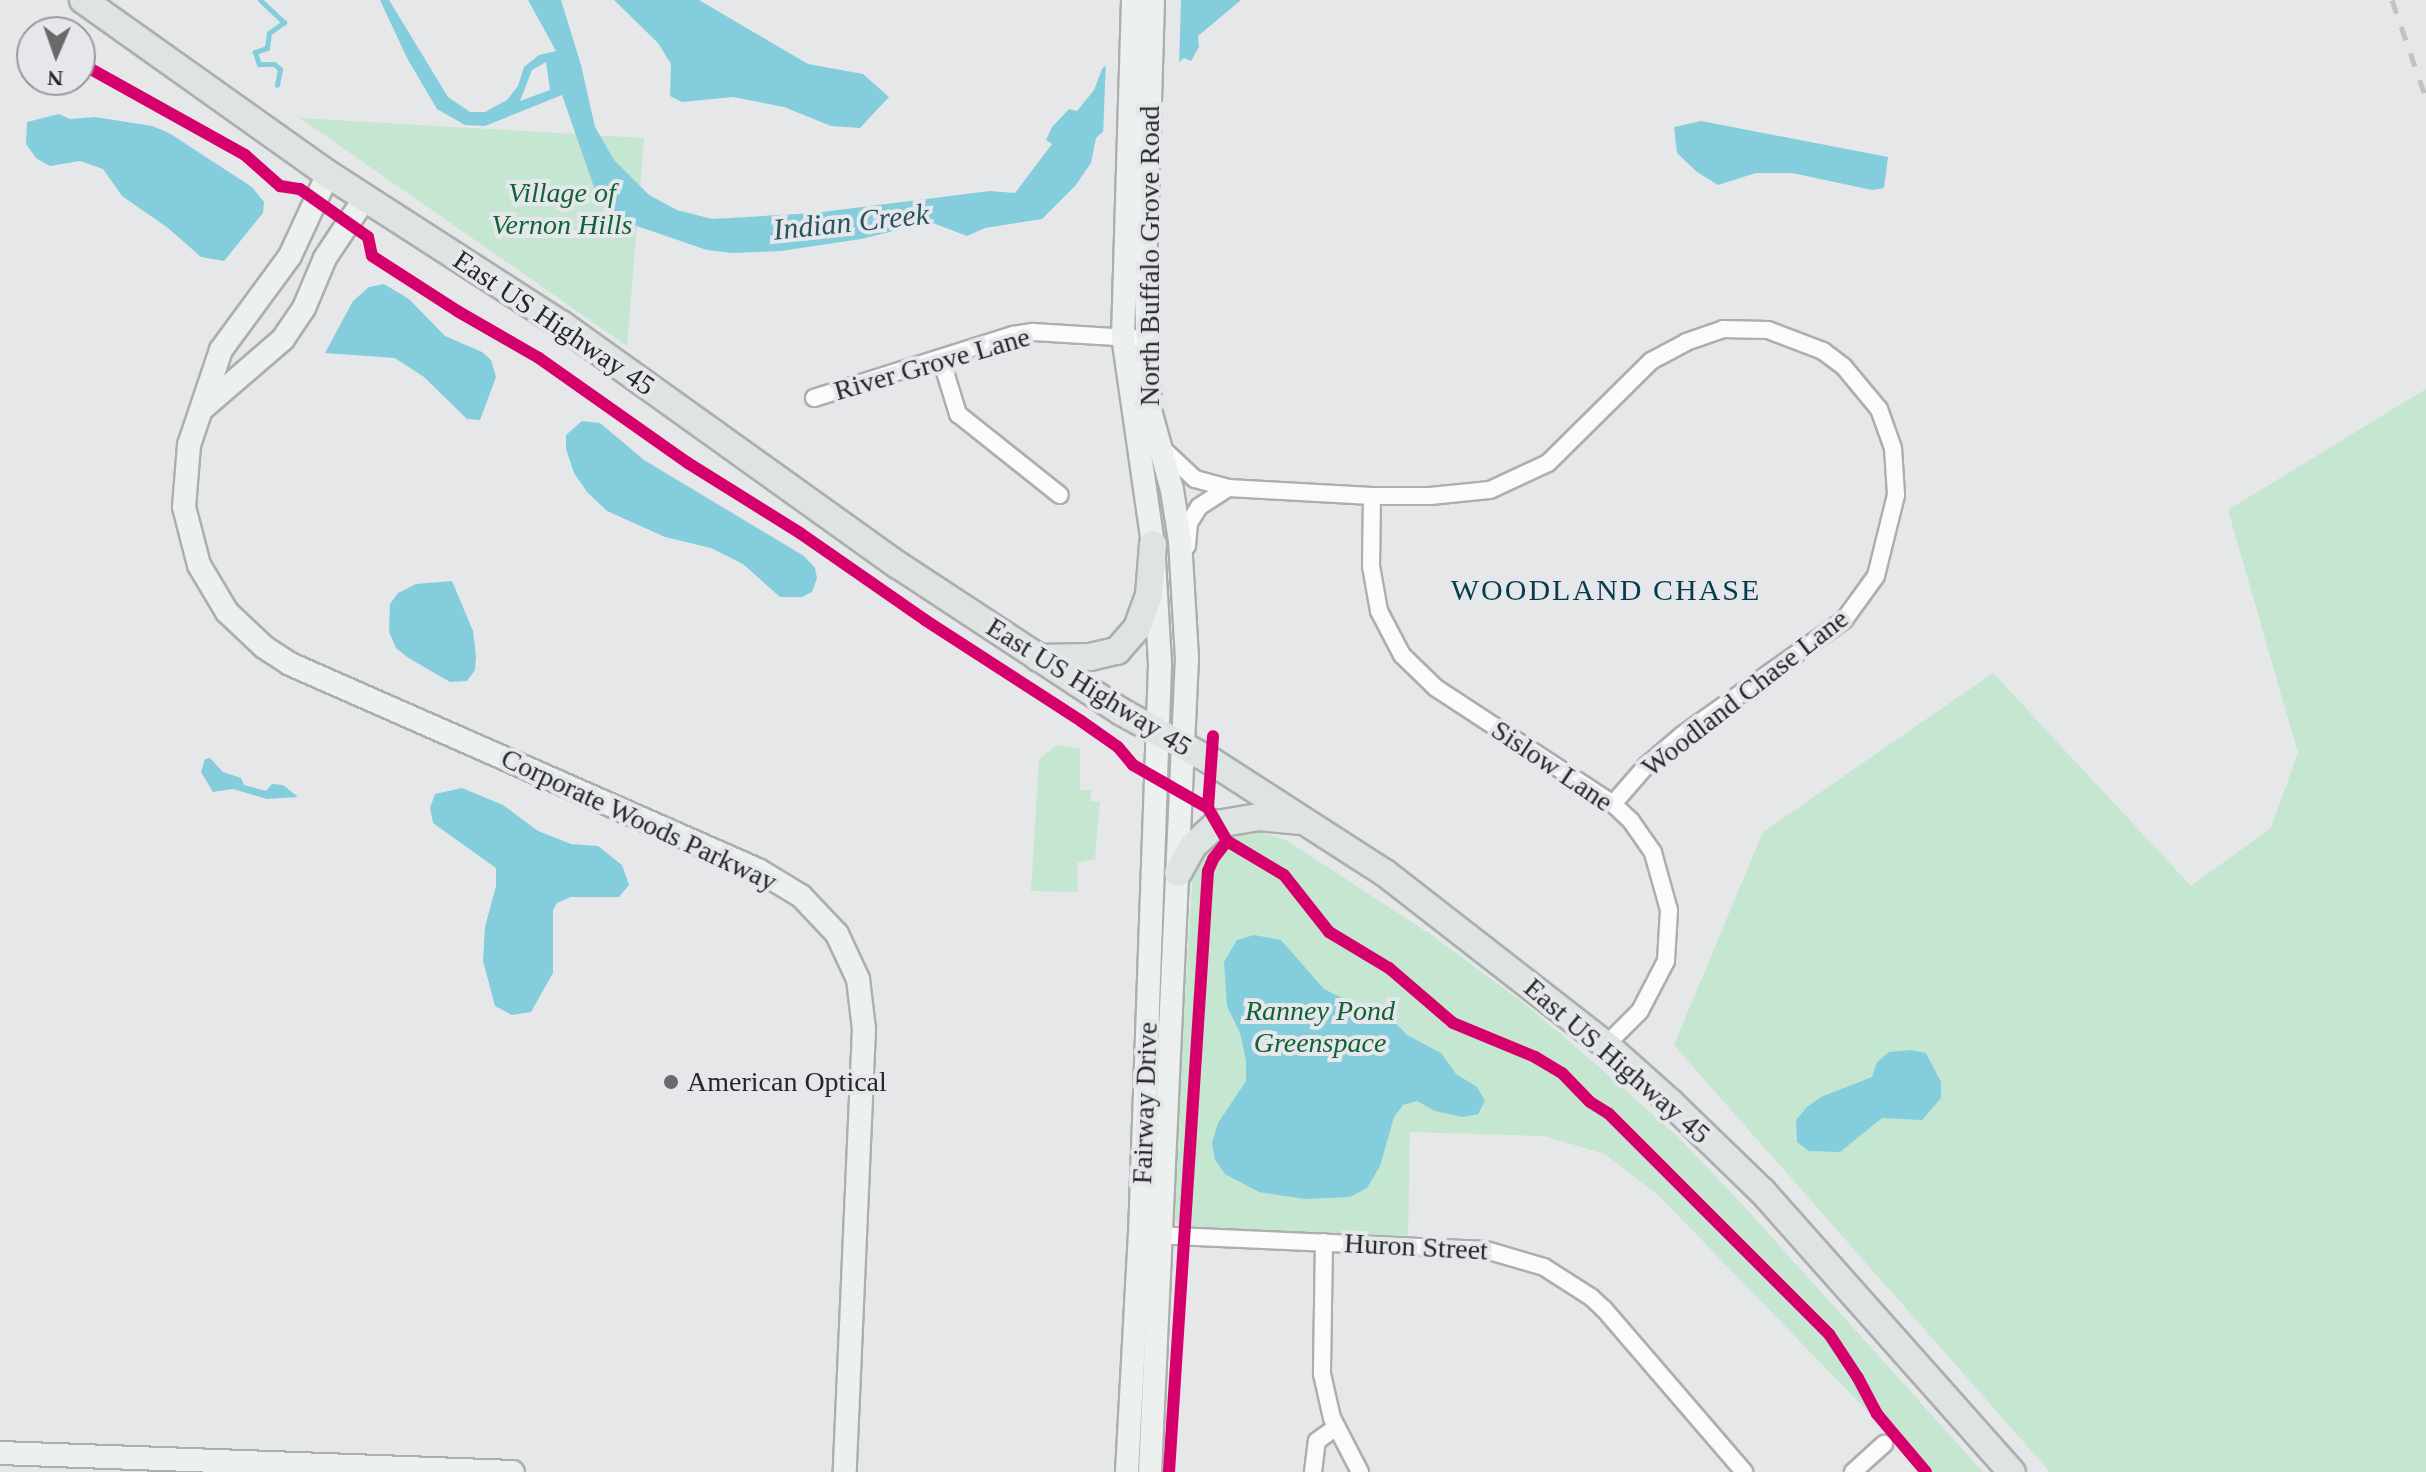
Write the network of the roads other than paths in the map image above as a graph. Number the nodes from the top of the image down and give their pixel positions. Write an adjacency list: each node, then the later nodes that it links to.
1 (83, 0): 4 (main road, East US Highway 45)
2 (1143, 10): 3 (main road, North Buffalo Grove Road)
3 (1138, 119): 6 (main road, North Buffalo Grove Road); 7 (main road, North Buffalo Grove Road)
4 (328, 174): 5 (main road, East US Highway 45); 10 (main road, Corporate Woods Parkway)
5 (365, 198): 10 (main road); 17 (main road, East US Highway 45)
6 (1123, 337): 7 (street, River Grove Lane); 8 (street, River Grove Lane); 15 (main road, North Buffalo Grove Road)
7 (1146, 339): 11 (main road, North Buffalo Grove Road)
8 (941, 359): 9 (street, River Grove Lane); 13 (street)
9 (814, 398)
10 (201, 410): 30 (main road, Corporate Woods Parkway)
11 (1154, 437): 12 (street, Woodland Chase Lane); 16 (main road, North Buffalo Grove Road)
12 (1228, 488): 14 (street, Woodland Chase Lane); 16 (street)
13 (1060, 495)
14 (1372, 496): 20 (street, Sislow Lane); 20 (street, Woodland Chase Lane)
15 (1153, 544): 17 (main road); 18 (main road, North Buffalo Grove Road)
16 (1185, 629): 19 (main road, North Buffalo Grove Road)
17 (1038, 658): 18 (main road, East US Highway 45)
18 (1159, 733): 19 (main road, East US Highway 45); 24 (main road, Fairway Drive)
19 (1185, 748): 21 (main road, East US Highway 45); 22 (main road, Fairway Drive)
20 (1613, 804): 23 (street, Sislow Lane)
21 (1306, 821): 22 (main road); 23 (main road, East US Highway 45)
22 (1178, 873): 24 (main road, Fairway Drive)
23 (1606, 1045): 37 (main road, East US Highway 45)
24 (1151, 1235): 25 (street, Huron Street); 31 (main road, Fairway Drive); 32 (main road, Fairway Drive)
25 (1324, 1242): 26 (street); 35 (street, Huron Street)
26 (1336, 1427): 33 (street); 34 (street)
27 (1884, 1444): 36 (street)
28 (0, 1453): 29 (main road)
29 (513, 1472)
30 (845, 1472)
31 (1127, 1472)
32 (1150, 1472)
33 (1313, 1472)
34 (1360, 1472)
35 (1744, 1472)
36 (1853, 1472)
37 (2012, 1472)

